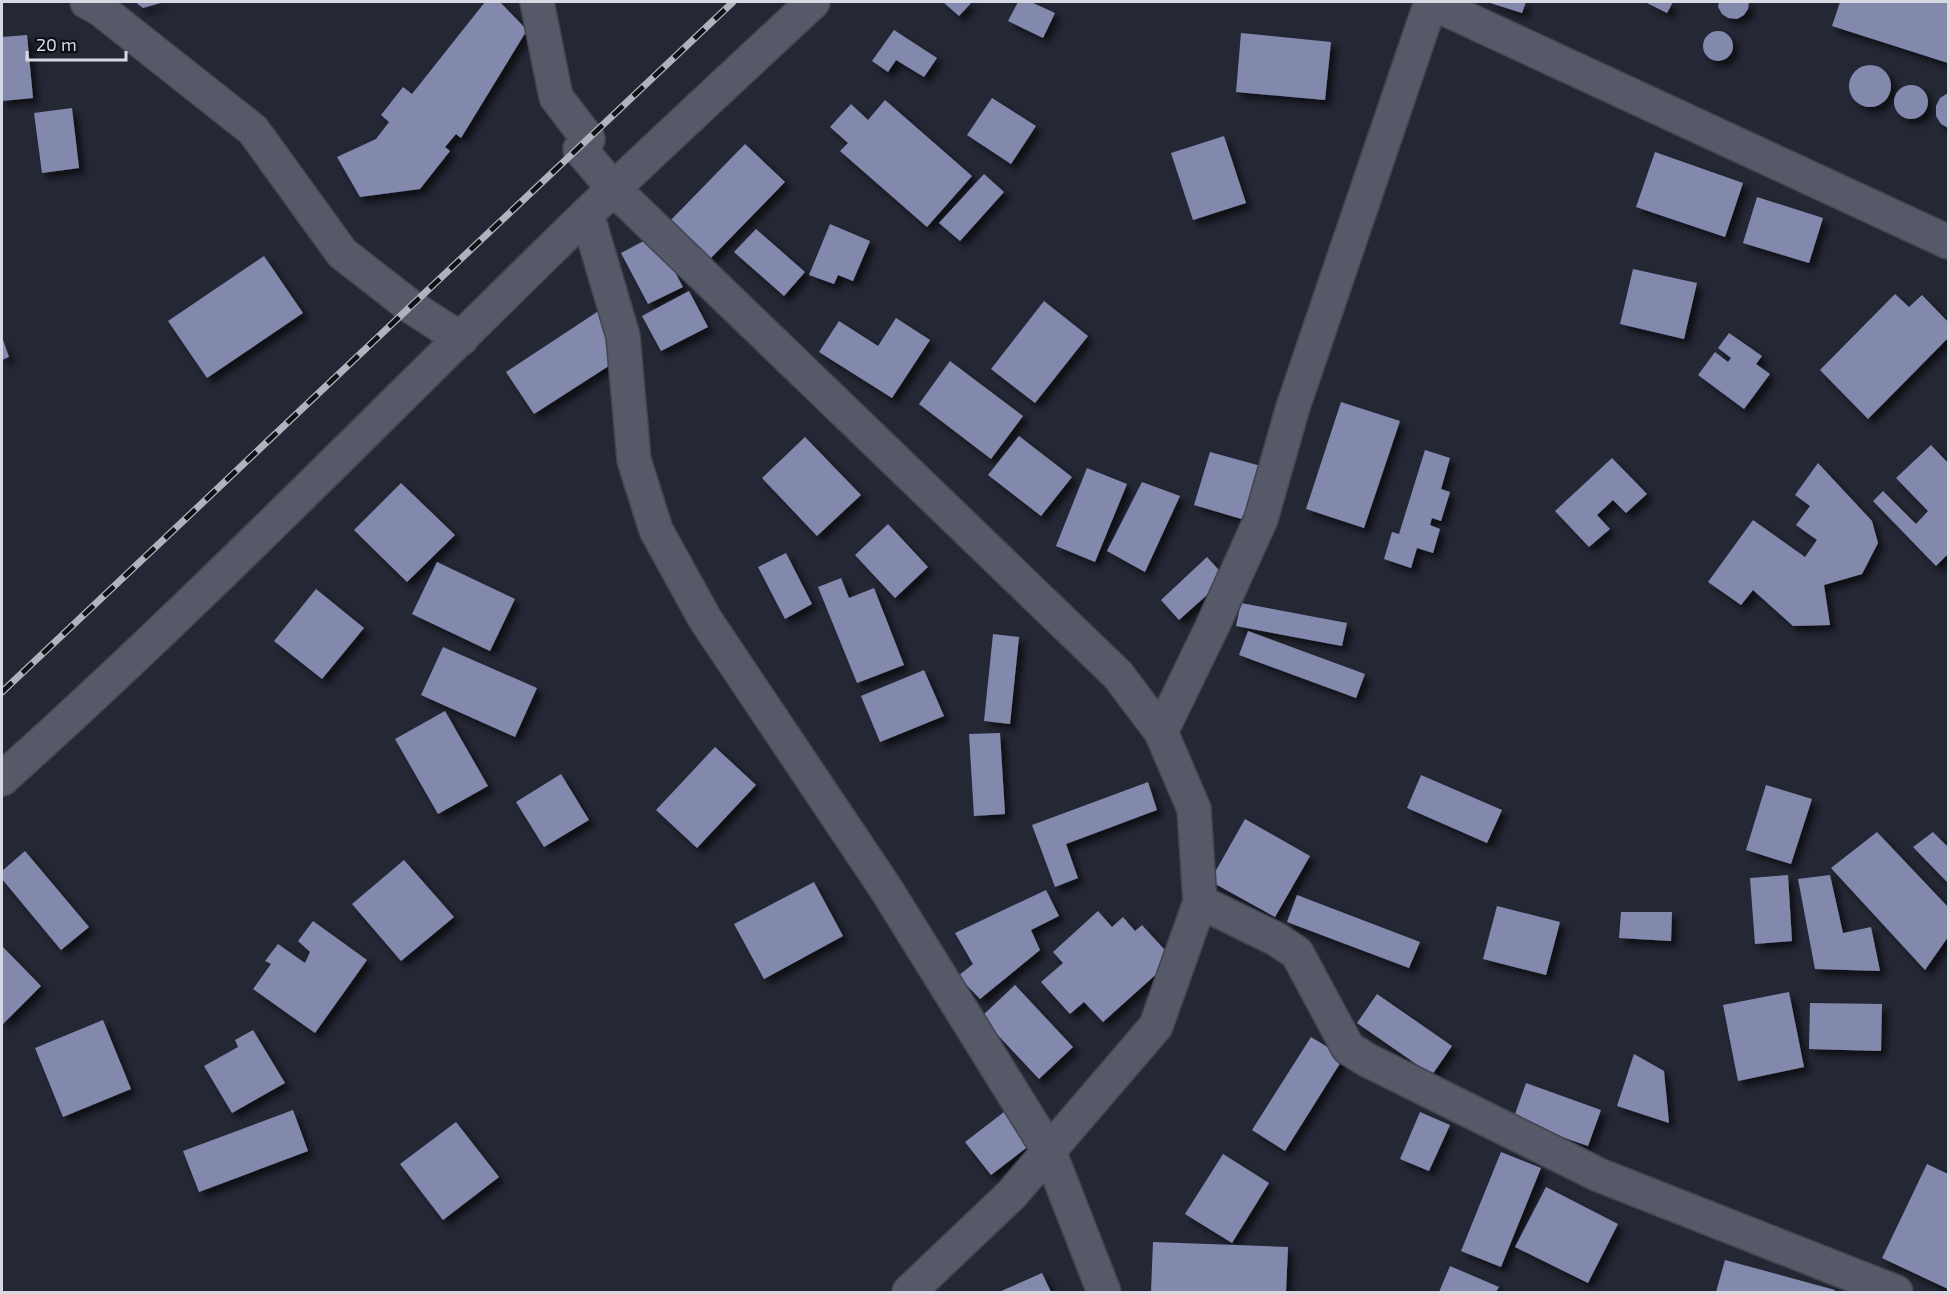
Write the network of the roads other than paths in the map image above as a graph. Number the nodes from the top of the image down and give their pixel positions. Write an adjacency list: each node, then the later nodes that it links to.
1 (87, 2): 8 (street)
2 (537, 2): 5 (street)
3 (813, 2): 5 (street)
4 (1431, 2): 7 (street); 9 (street)
5 (614, 189): 6 (street); 9 (street)
6 (587, 214): 8 (street); 12 (street)
7 (1948, 242)
8 (461, 339): 10 (street)
9 (1161, 732): 11 (street)
10 (2, 779)
11 (1200, 902): 12 (street); 15 (street)
12 (1049, 1151): 13 (street); 14 (street)
13 (909, 1293)
14 (1104, 1293)
15 (1896, 1293)

